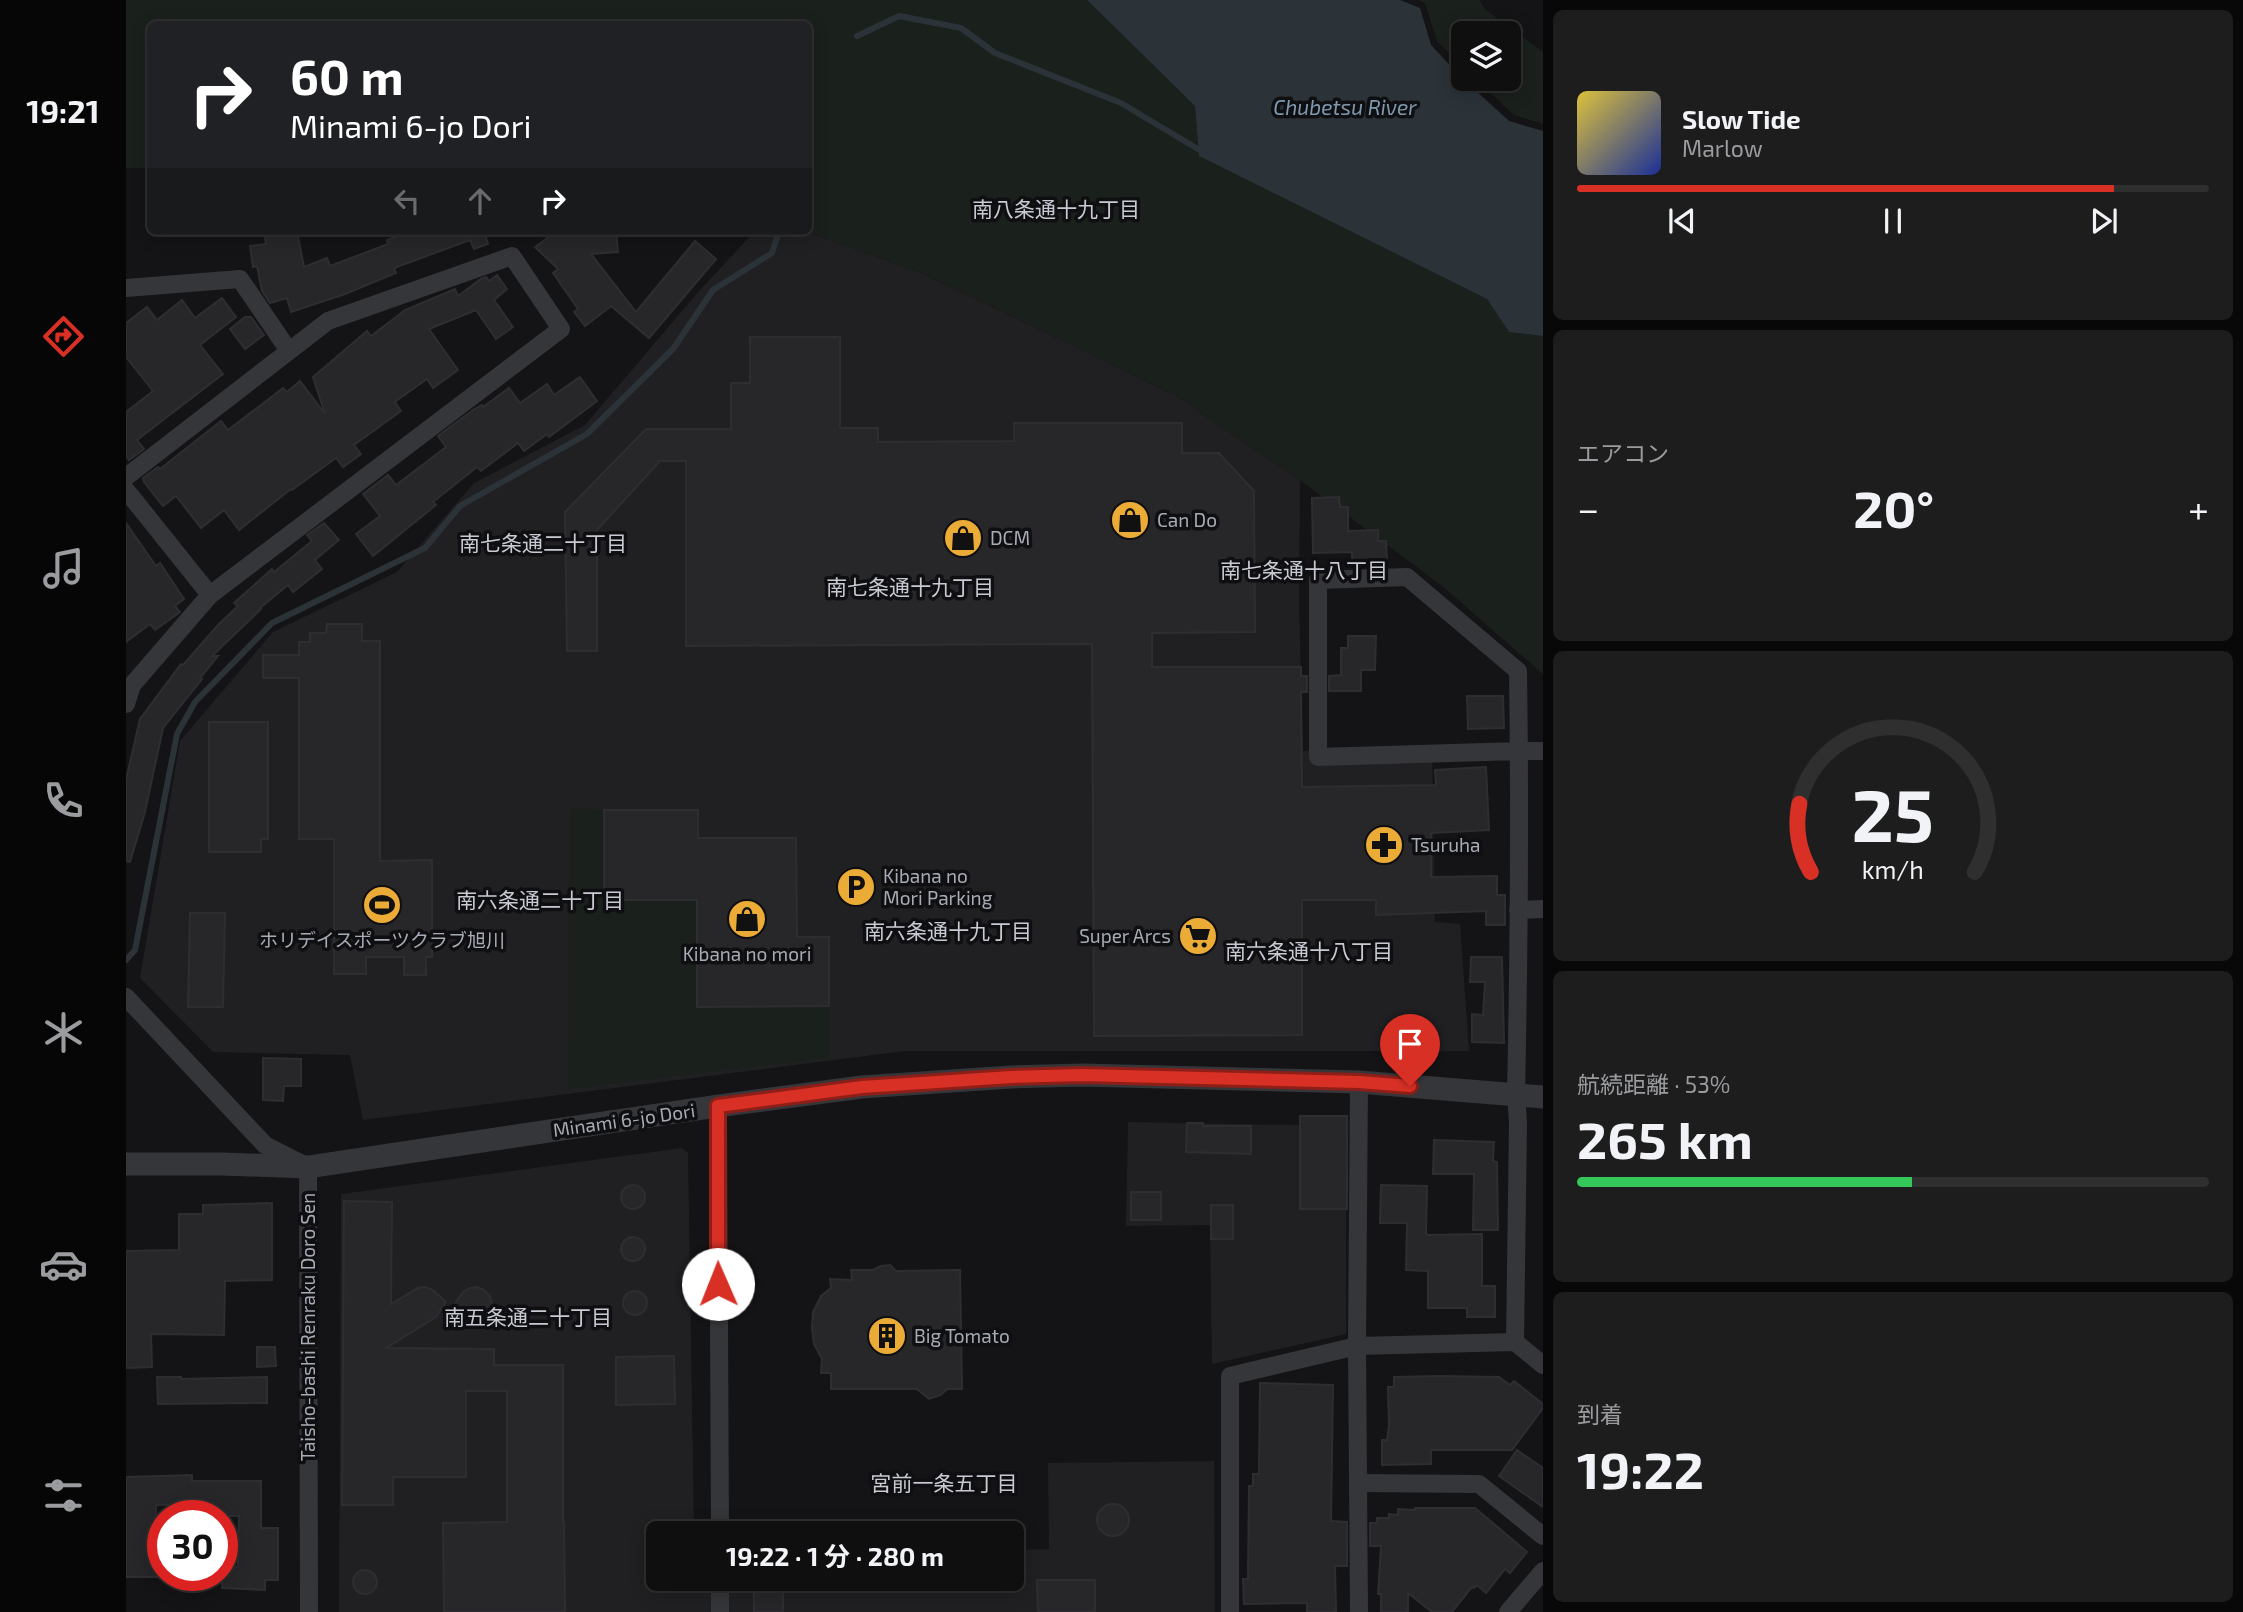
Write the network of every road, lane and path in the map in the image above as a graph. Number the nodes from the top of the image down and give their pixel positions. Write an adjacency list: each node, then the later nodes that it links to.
1 (126, 288): 2 (street)
2 (289, 351): 3 (street); 5 (street)
3 (126, 477)
4 (126, 490): 5 (street)
5 (210, 595): 6 (street)
6 (126, 704)
7 (1519, 751): 7 (street); 8 (street); 10 (street)
8 (1543, 751)
9 (1543, 909): 10 (street)
10 (1518, 910): 13 (street)
11 (126, 997): 17 (street, Taisho-bashi Renraku Doro Sen)
12 (1359, 1082): 13 (street, Minami 6-jo Dori); 15 (street, Minami 6-jo Dori); 19 (street)
13 (1516, 1094): 14 (street, Minami 6-jo Dori); 18 (street)
14 (1543, 1097)
15 (718, 1106): 17 (street, Minami 6-jo Dori); 22 (street)
16 (126, 1164): 17 (street, Minami 6-jo Dori)
17 (308, 1167): 26 (street, Taisho-bashi Renraku Doro Sen)
18 (1515, 1342): 19 (street); 20 (street)
19 (1357, 1346): 21 (street); 28 (street)
20 (1543, 1364)
21 (1359, 1483): 23 (street); 29 (street)
22 (720, 1521)
23 (1543, 1536)
24 (1543, 1571): 30 (street)
25 (720, 1591): 27 (street)
26 (309, 1612)
27 (720, 1612)
28 (1230, 1612)
29 (1359, 1612)
30 (1508, 1612)

